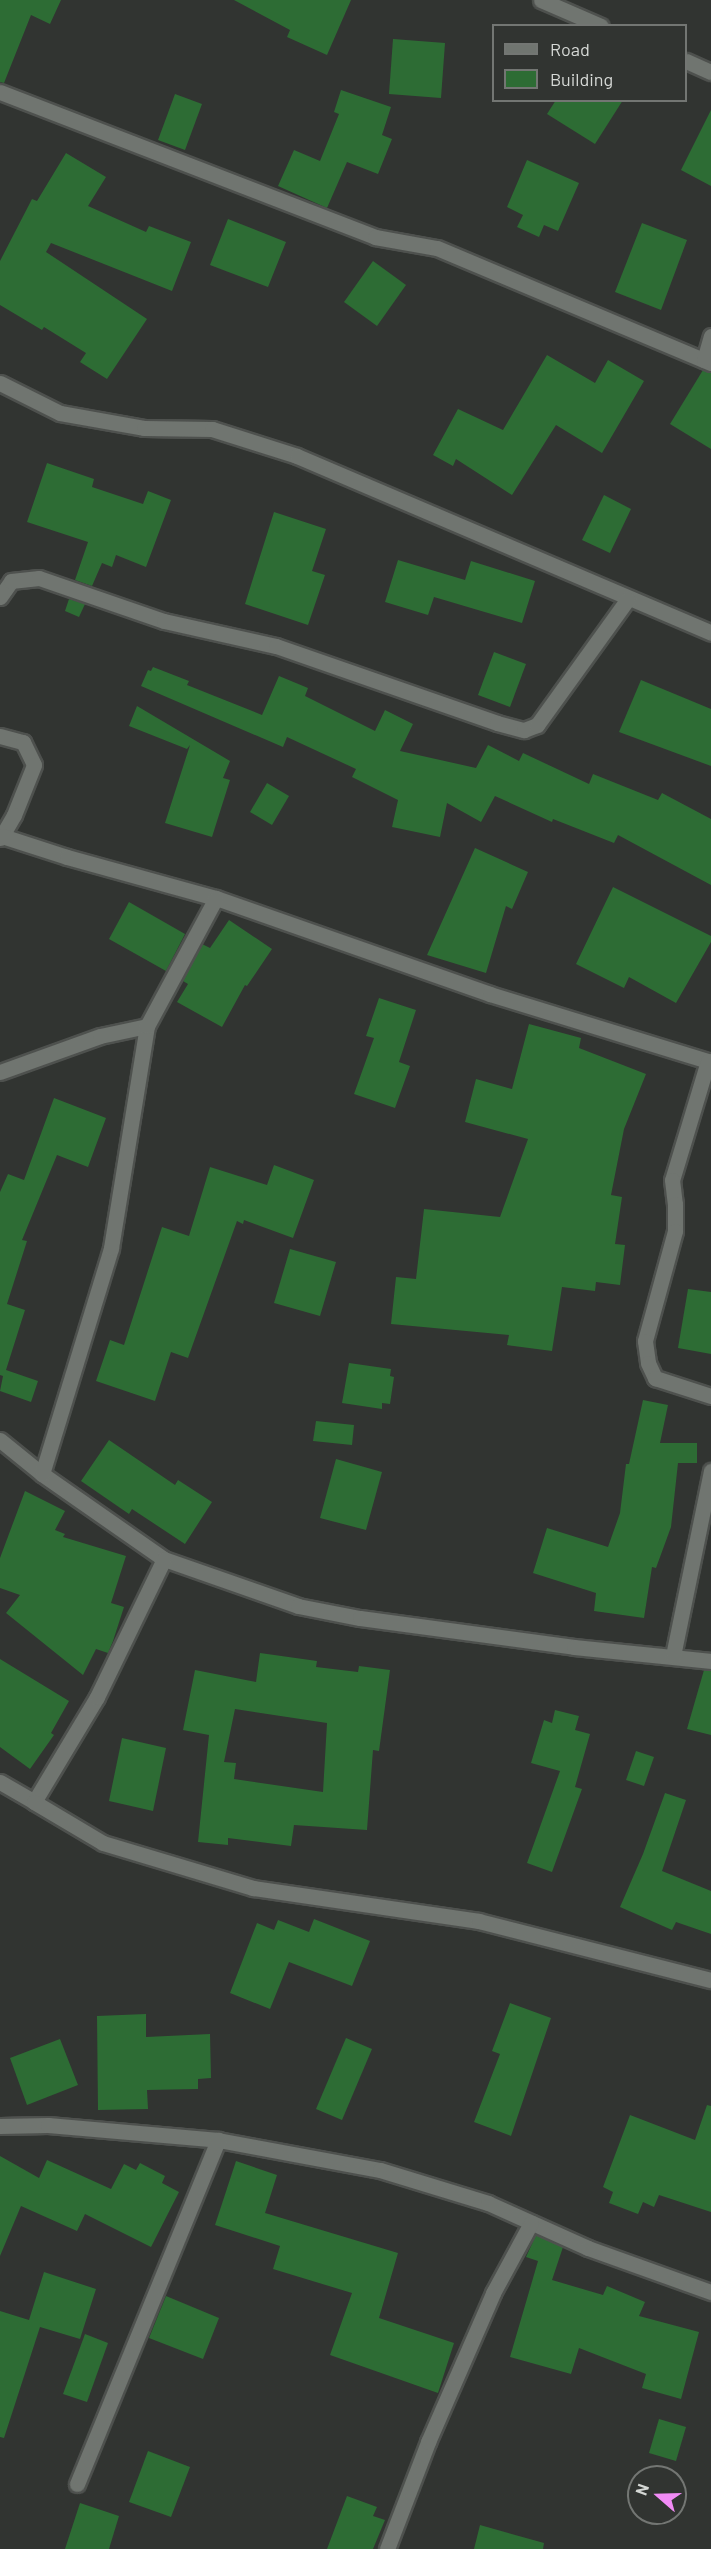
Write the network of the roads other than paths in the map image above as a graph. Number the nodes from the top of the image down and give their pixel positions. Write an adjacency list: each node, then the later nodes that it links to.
1 (542, 0): 2 (street)
2 (597, 24)
3 (687, 61): 4 (street)
4 (711, 72)
5 (0, 92): 7 (street)
6 (711, 336): 7 (street)
7 (708, 362)
8 (0, 383): 10 (street)
9 (0, 597): 10 (street)
10 (628, 599): 11 (street)
11 (711, 633)
12 (0, 736): 13 (street)
13 (1, 837): 14 (street)
14 (216, 898): 15 (street); 16 (street)
15 (147, 1026): 17 (street); 21 (street)
16 (709, 1061): 18 (street)
17 (0, 1072)
18 (711, 1396)
19 (0, 1440): 21 (street)
20 (711, 1472): 23 (street)
21 (42, 1474): 22 (street)
22 (164, 1559): 23 (street); 26 (street)
23 (673, 1656): 24 (street)
24 (711, 1661)
25 (0, 1782): 26 (street)
26 (34, 1802): 27 (street)
27 (711, 1980)
28 (0, 2126): 29 (street)
29 (218, 2140): 30 (street); 32 (street)
30 (531, 2223): 31 (street); 33 (street)
31 (711, 2292)
32 (77, 2484)
33 (387, 2549)

